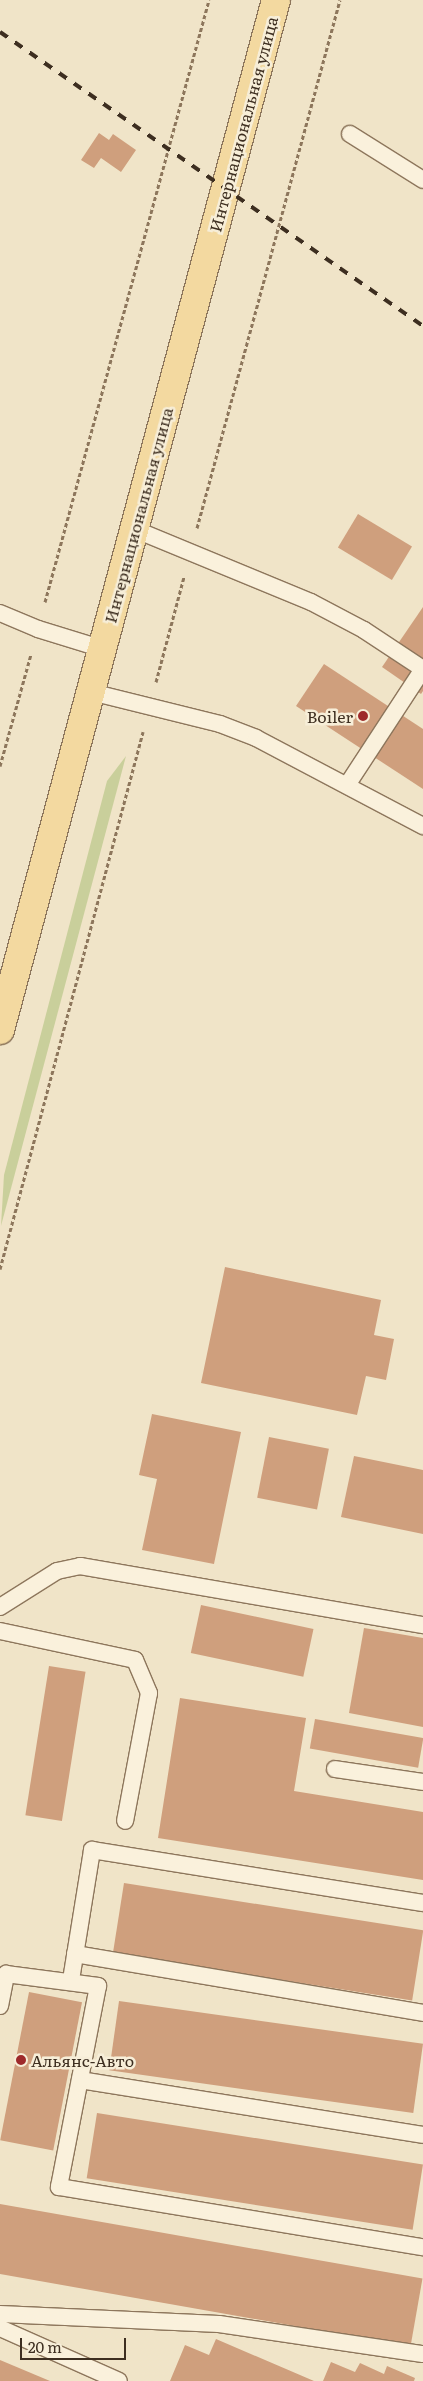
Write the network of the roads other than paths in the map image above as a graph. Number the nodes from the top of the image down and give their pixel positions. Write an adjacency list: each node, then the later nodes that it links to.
1 (276, 0): 4 (main road, Интернациональная улица)
2 (350, 134): 3 (lane)
3 (423, 180)
4 (134, 529): 6 (main road, Интернациональная улица); 7 (lane)
5 (0, 613): 6 (lane)
6 (103, 649): 8 (main road, Интернациональная улица)
7 (423, 669): 9 (lane)
8 (91, 692): 9 (lane); 11 (main road, Интернациональная улица)
9 (348, 785): 10 (lane)
10 (423, 826)
11 (0, 1030)
12 (0, 1607): 13 (lane)
13 (423, 1624)
14 (0, 1632): 17 (lane)
15 (335, 1769): 16 (lane)
16 (423, 1782)
17 (125, 1821)
18 (423, 1903): 19 (lane)
19 (75, 1954): 21 (lane); 23 (lane)
20 (3, 1974): 21 (lane); 22 (lane)
21 (71, 1980): 24 (lane)
22 (0, 2006)
23 (423, 2013)
24 (80, 2080): 25 (lane); 26 (lane)
25 (423, 2135)
26 (423, 2247)
27 (0, 2314): 29 (lane)
28 (0, 2328): 30 (lane)
29 (423, 2354)
30 (119, 2381)

